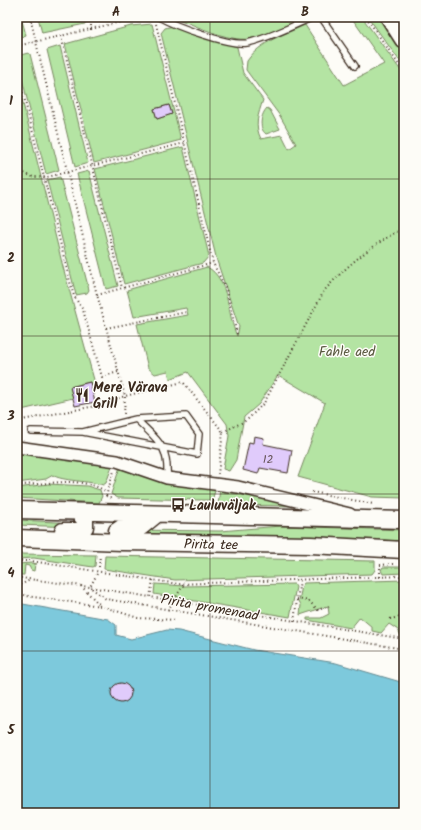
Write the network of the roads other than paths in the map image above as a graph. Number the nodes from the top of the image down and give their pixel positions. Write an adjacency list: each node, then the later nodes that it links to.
1 (159, 17): 2 (lane)
2 (313, 17)
3 (322, 17): 6 (lane)
4 (390, 17): 5 (main road)
5 (404, 39)
6 (355, 66)
7 (136, 419): 9 (lane); 11 (lane); 11 (lane)
8 (31, 431): 9 (lane)
9 (83, 432): 11 (lane)
10 (17, 446): 12 (street)
11 (164, 447): 12 (lane)
12 (167, 478): 16 (street)
13 (17, 510): 14 (main road, Pirita tee)
14 (78, 512): 15 (main road, Pirita tee); 19 (main road)
15 (157, 514): 16 (main road, Pirita tee); 20 (main road)
16 (368, 519): 17 (main road, Pirita tee)
17 (404, 520)
18 (17, 538): 19 (main road, Pirita tee)
19 (47, 538): 20 (main road, Pirita tee)
20 (122, 542): 21 (main road, Pirita tee)
21 (401, 557)

